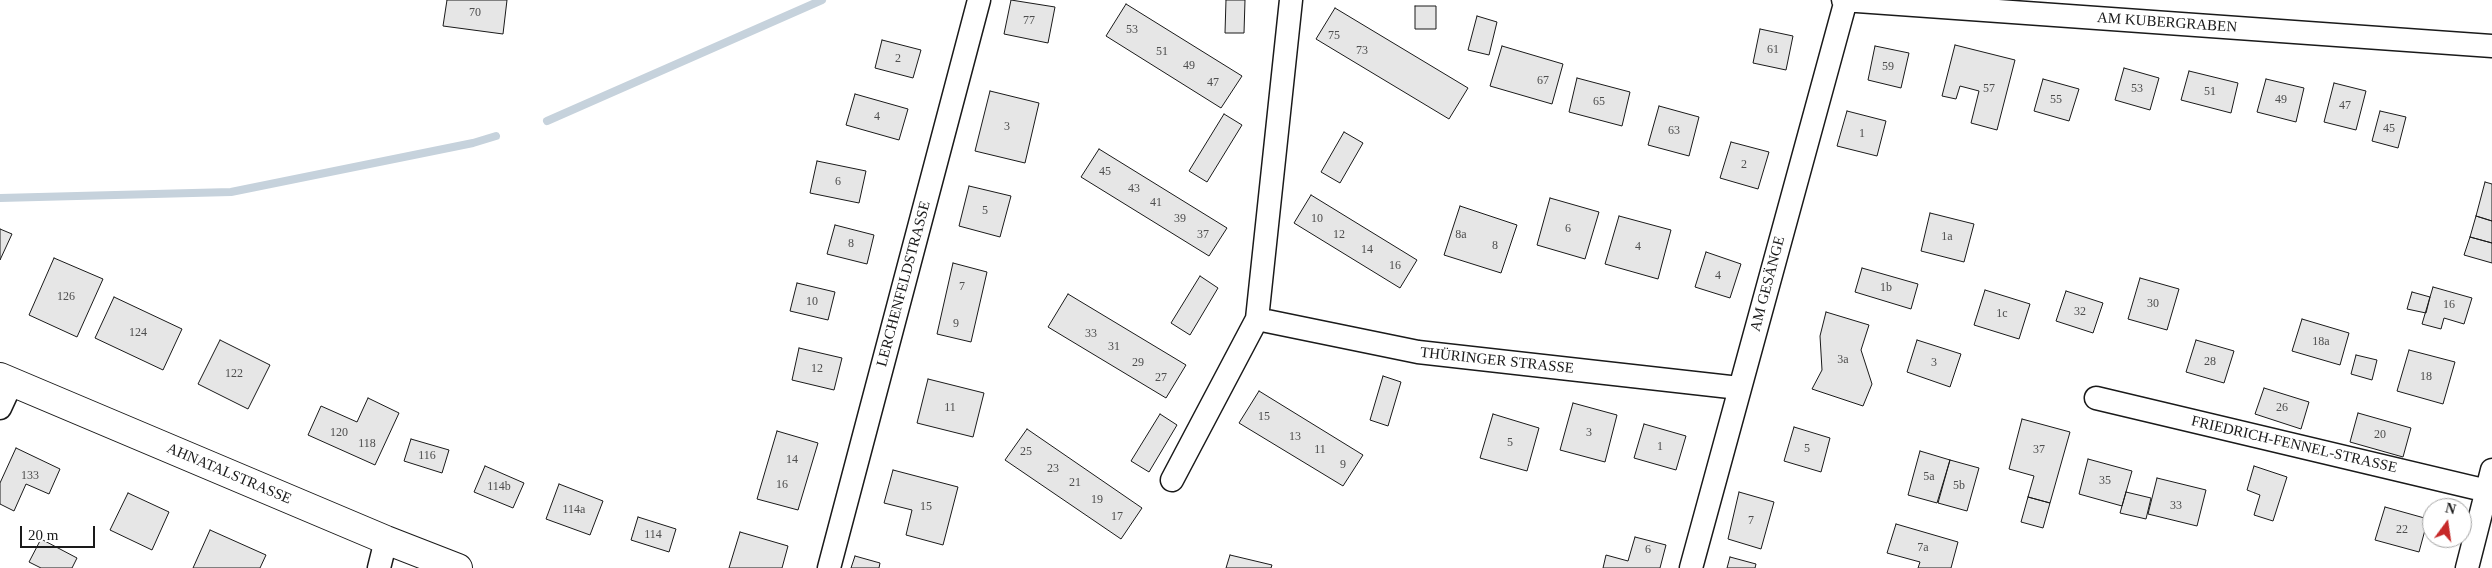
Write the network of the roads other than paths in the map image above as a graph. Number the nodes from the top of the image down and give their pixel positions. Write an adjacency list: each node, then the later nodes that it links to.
1 (979, 0): 15 (street, LERCHENFELDSTRASSE)
2 (1291, 0): 5 (street)
3 (1844, 0): 4 (street, AM KUBERGRABEN); 7 (street, AM GESÄNGE)
4 (2492, 46)
5 (1256, 319): 7 (street, THÜRINGER STRASSE); 10 (street)
6 (6, 380): 9 (street); 12 (street, AHNATALSTRASSE)
7 (1739, 388): 16 (street, AM GESÄNGE)
8 (2096, 398): 11 (street, FRIEDRICH-FENNEL-STRASSE)
9 (0, 408)
10 (1172, 480)
11 (2490, 484): 17 (street)
12 (386, 540): 13 (street); 14 (street, AHNATALSTRASSE)
13 (379, 568)
14 (458, 568)
15 (829, 568)
16 (1691, 568)
17 (2467, 568)

